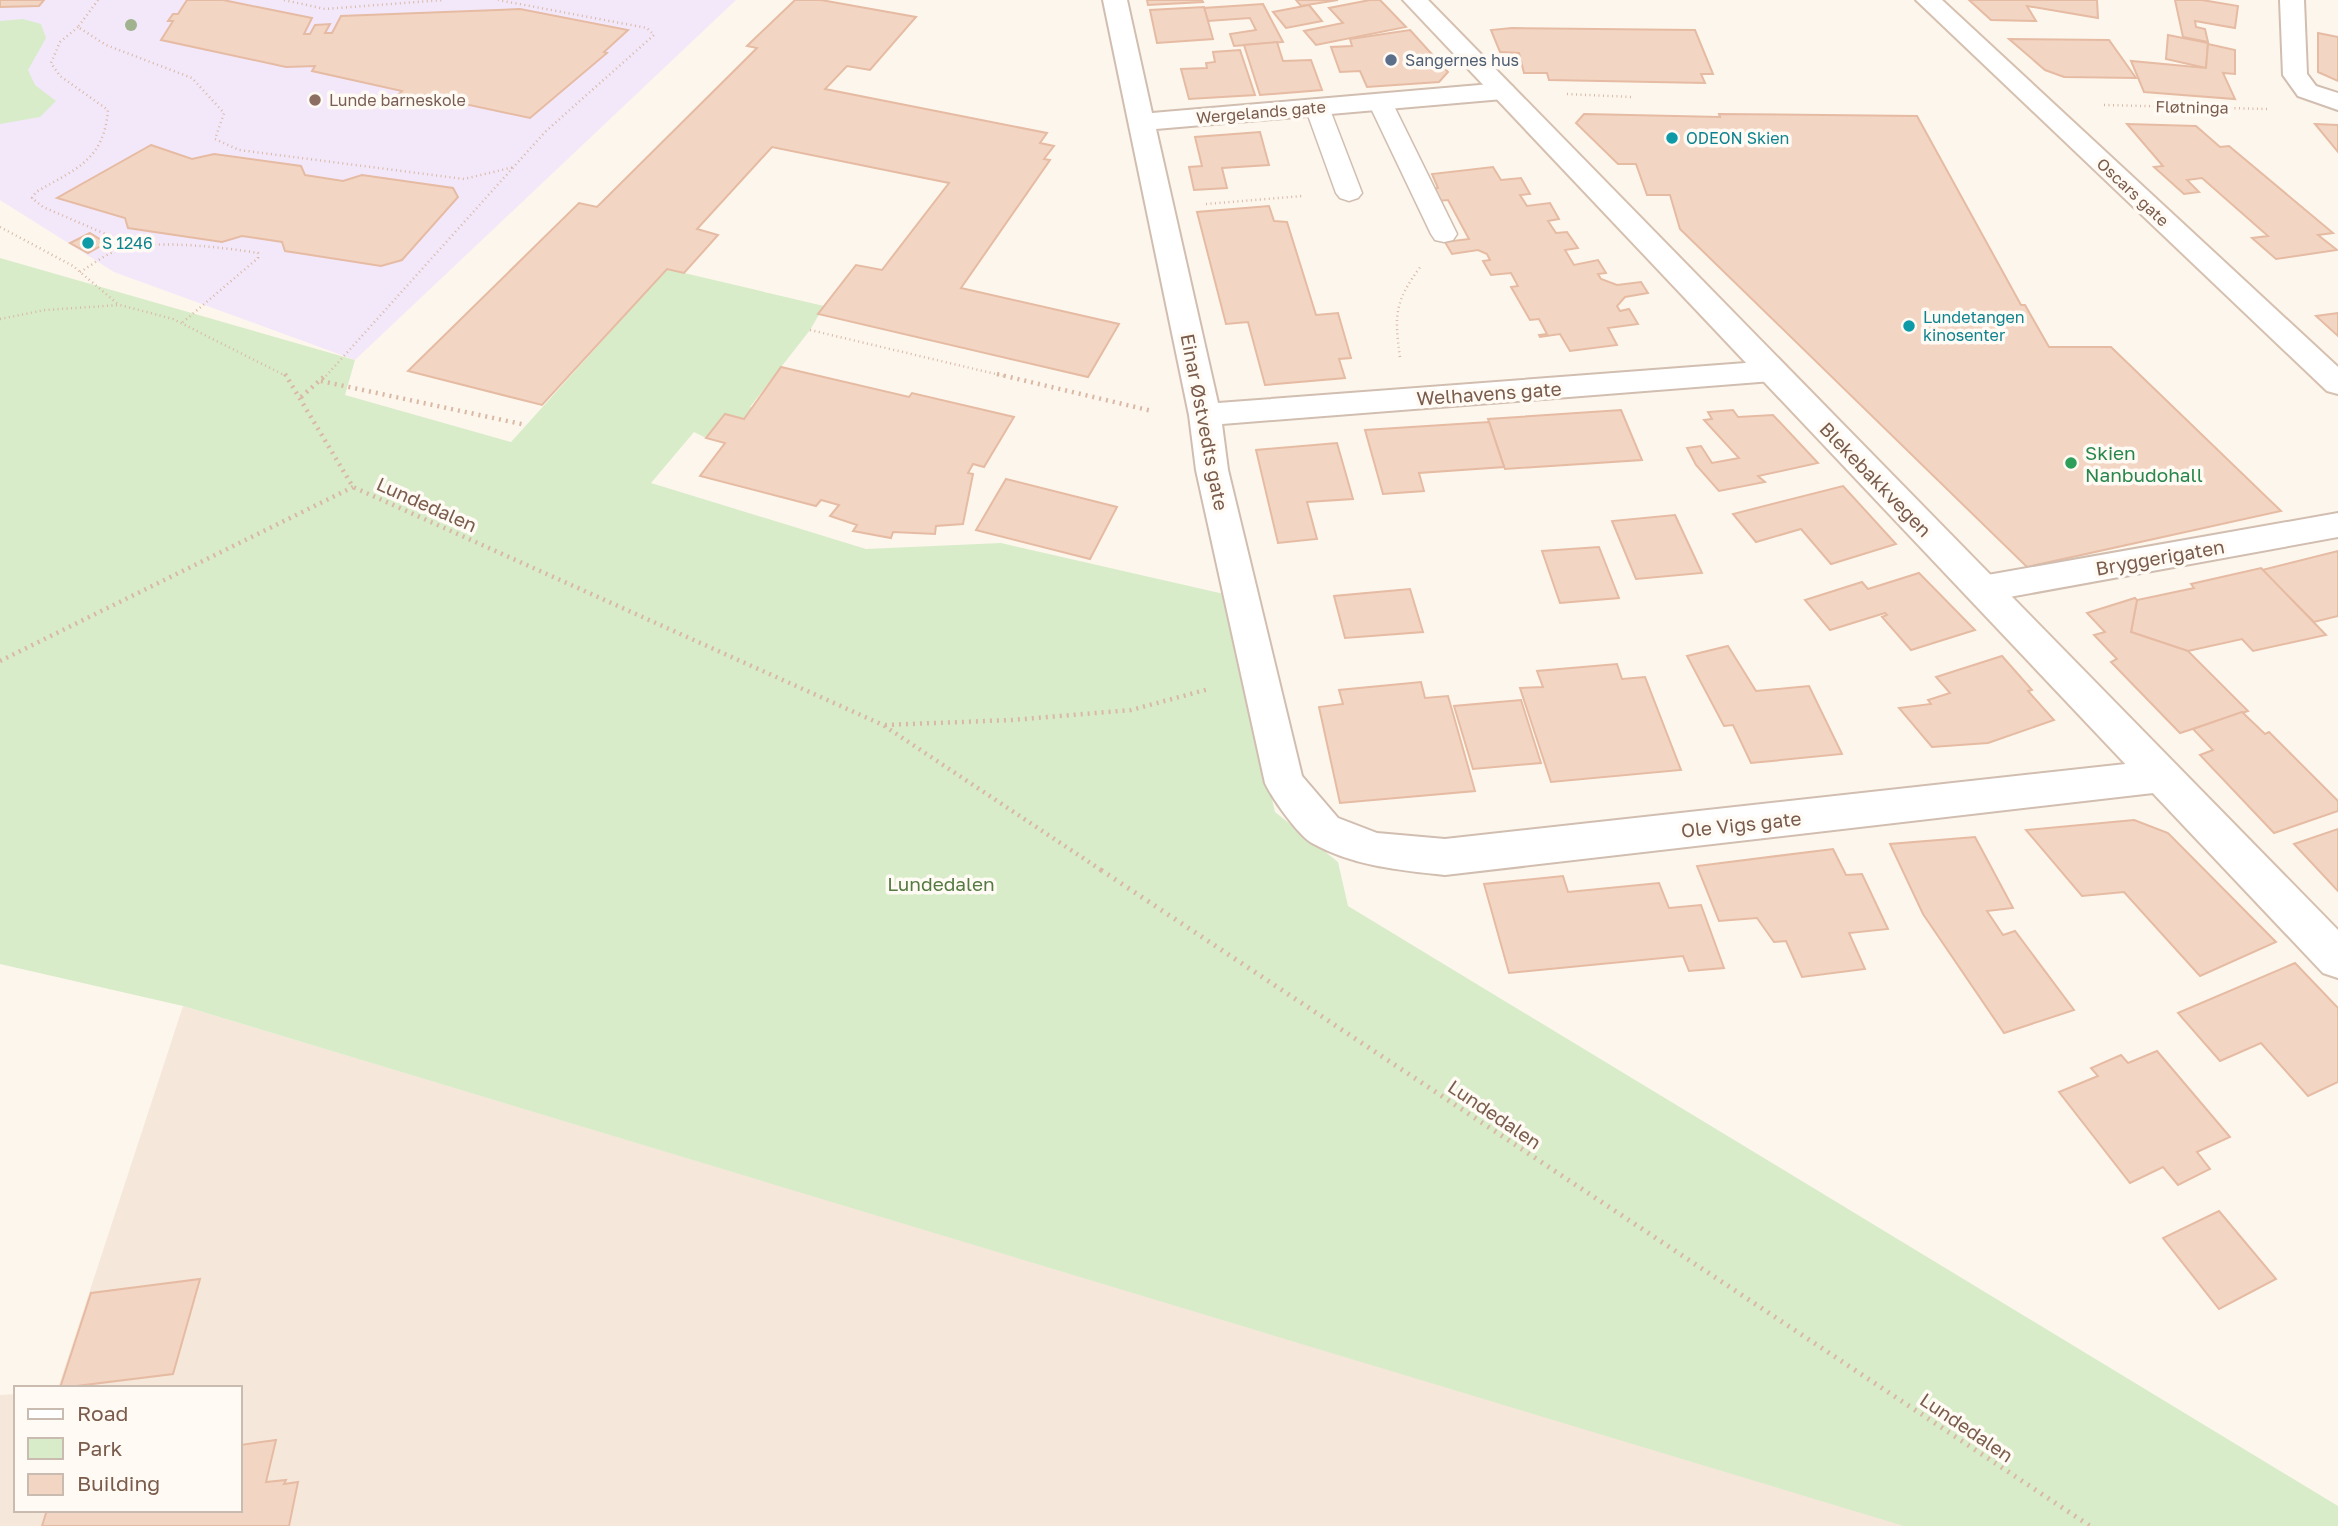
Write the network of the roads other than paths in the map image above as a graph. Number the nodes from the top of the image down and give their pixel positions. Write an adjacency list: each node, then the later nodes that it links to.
1 (1115, 0): 9 (street, Einar Østvedts gate)
2 (1415, 0): 5 (street, Blekebakkvegen)
3 (1928, 0): 13 (street, Oscars gate)
4 (2292, 0): 7 (street)
5 (1503, 91): 6 (street, Wergelands gate); 12 (street, Blekebakkvegen)
6 (1380, 102): 8 (street, Wergelands gate); 11 (lane)
7 (2338, 102)
8 (1317, 107): 9 (street, Wergelands gate); 10 (lane)
9 (1142, 122): 14 (street, Einar Østvedts gate)
10 (1349, 192)
11 (1444, 234)
12 (1772, 371): 14 (street, Welhavens gate); 16 (street, Blekebakkvegen)
13 (2338, 384)
14 (1205, 415): 18 (street, Einar Østvedts gate)
15 (2338, 525): 16 (street, Bryggerigaten)
16 (1982, 589): 17 (street, Blekebakkvegen)
17 (2162, 776): 18 (street, Ole Vigs gate); 19 (street, Blekebakkvegen)
18 (1324, 830)
19 (2338, 959)

